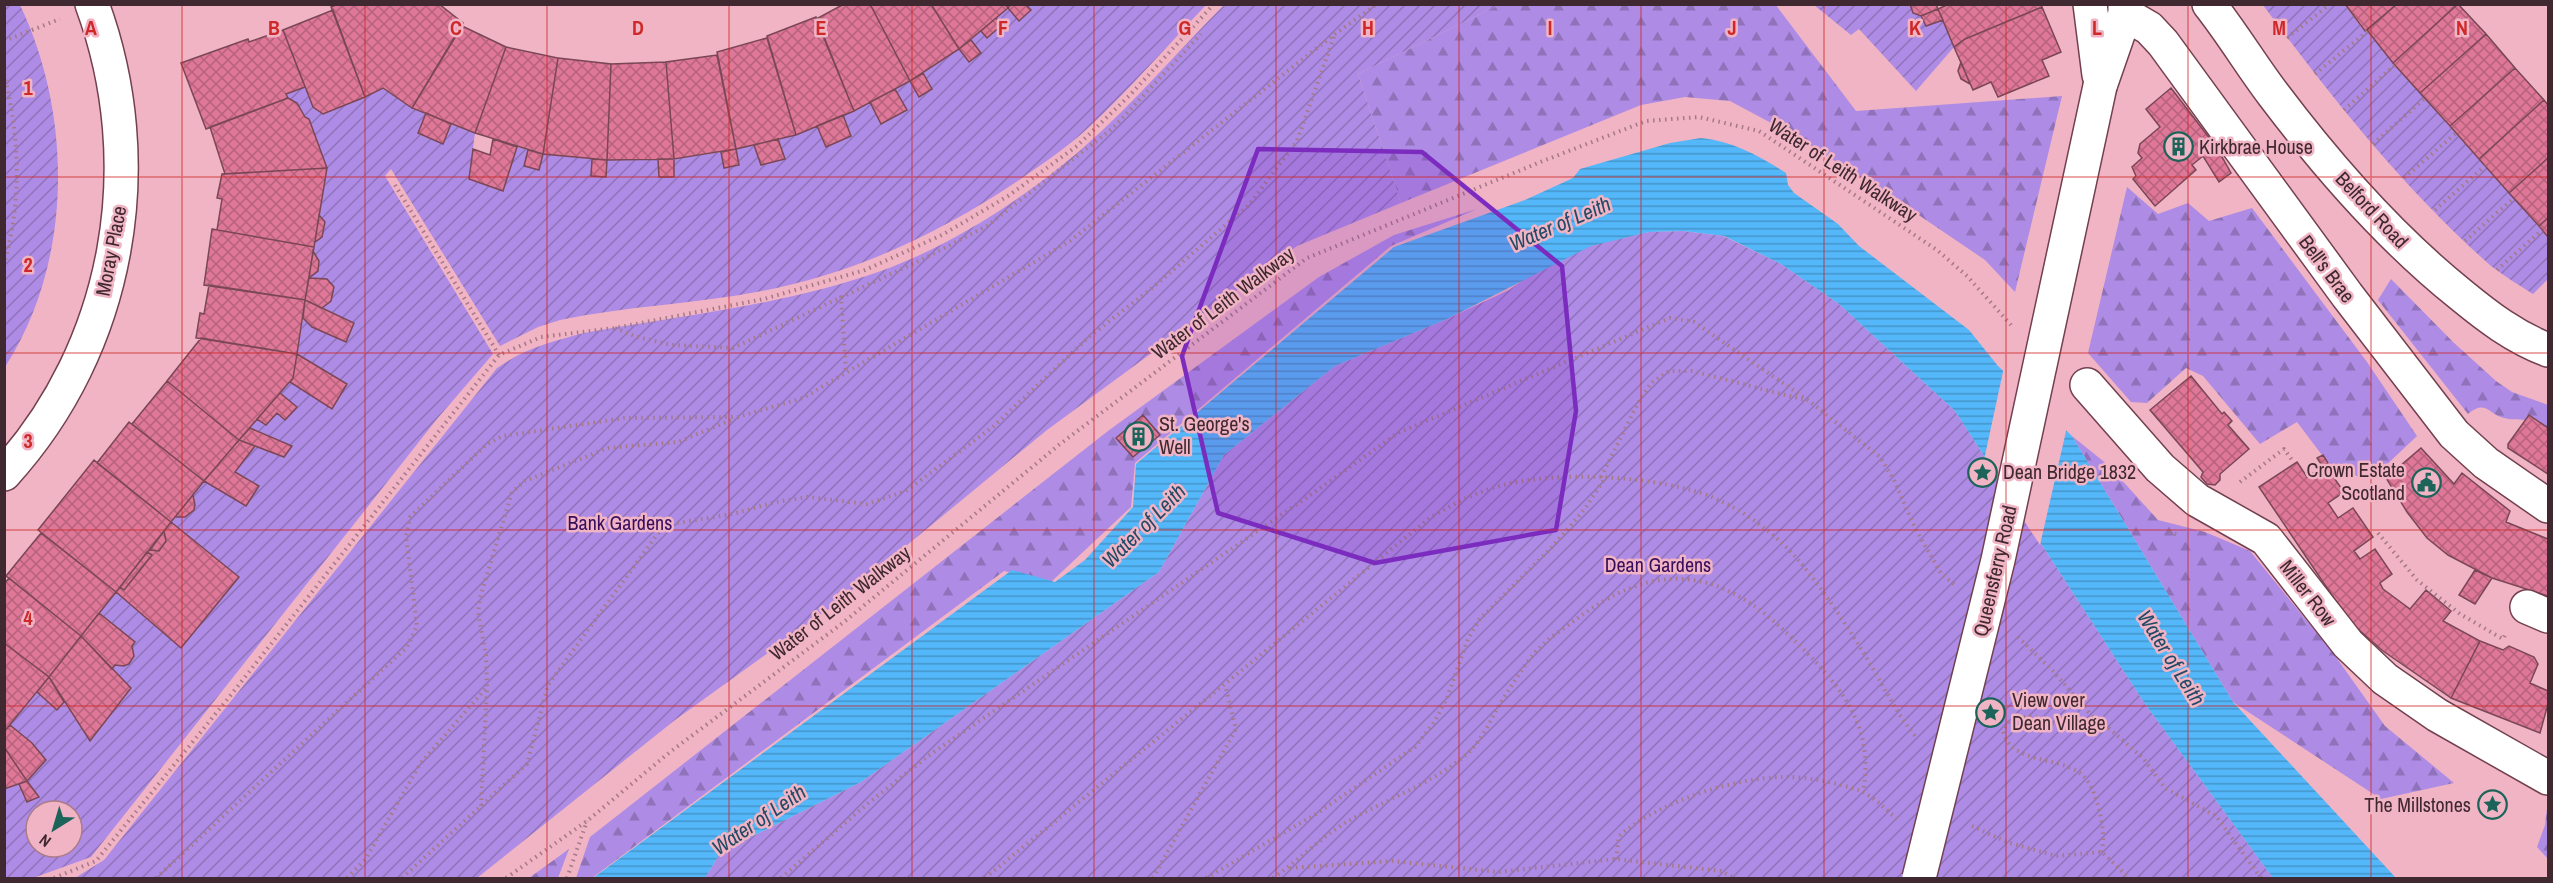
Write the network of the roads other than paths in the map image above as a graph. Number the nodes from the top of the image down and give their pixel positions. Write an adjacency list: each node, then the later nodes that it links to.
1 (2090, 4): 5 (street)
2 (2209, 4): 6 (street, Belford Road)
3 (94, 5): 8 (street, Moray Place)
4 (2125, 9): 5 (street); 9 (street, Bell's Brae)
5 (2100, 86): 11 (street, Queensferry Road, bridge)
6 (2548, 350)
7 (2087, 385): 10 (street, Miller Row)
8 (4, 474)
9 (2548, 506)
10 (2548, 778)
11 (1919, 879)

